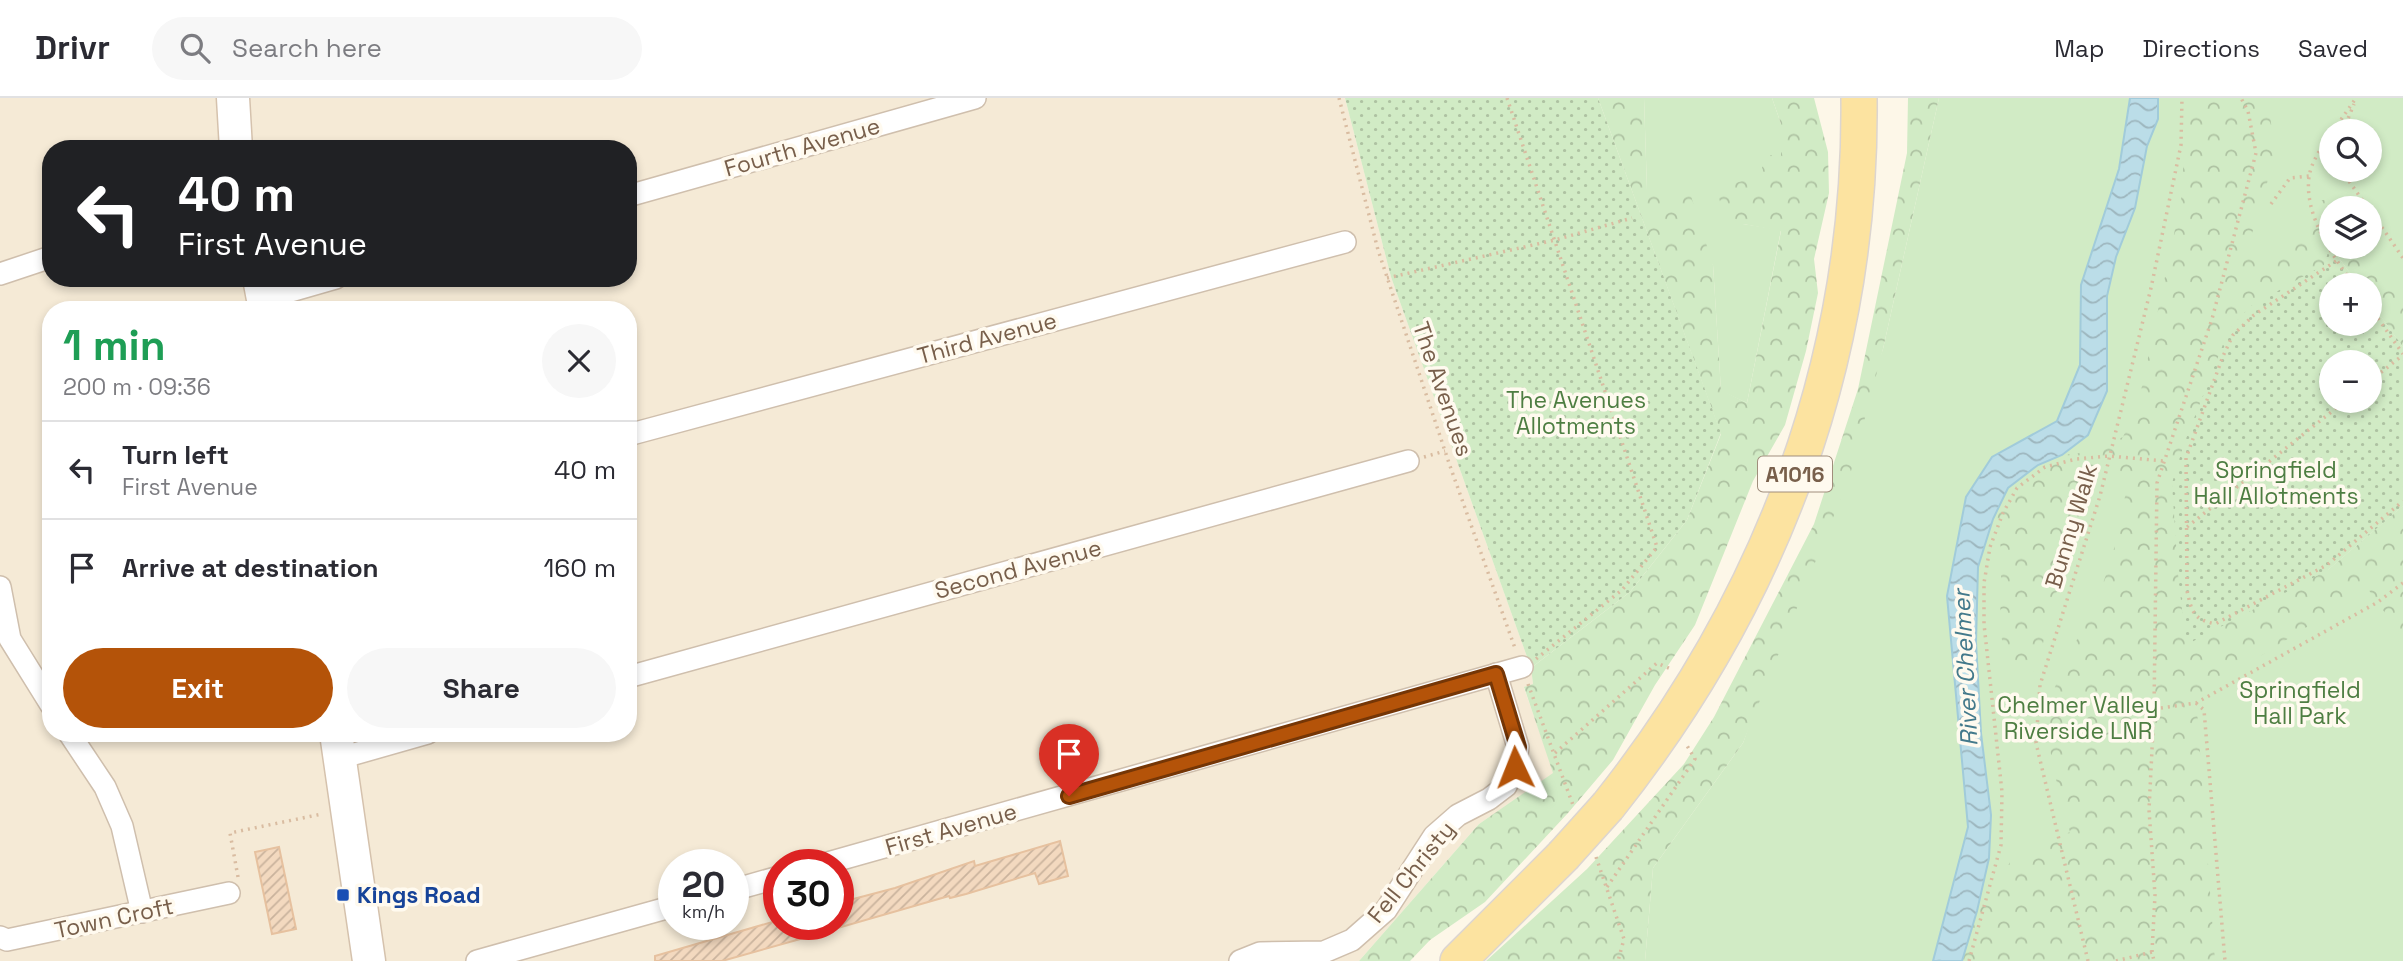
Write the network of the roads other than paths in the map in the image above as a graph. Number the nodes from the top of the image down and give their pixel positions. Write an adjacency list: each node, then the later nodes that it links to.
1 (233, 98): 4 (main road)
2 (975, 98): 5 (street, Fourth Avenue)
3 (1859, 98): 29 (main road, A1016, bridge)
4 (235, 140)
5 (637, 193)
6 (1345, 242): 11 (street, Third Avenue)
7 (42, 260): 8 (street)
8 (0, 274)
9 (299, 287): 10 (street)
10 (262, 296)
11 (637, 433)
12 (1408, 461): 15 (street, Second Avenue)
13 (0, 587): 17 (street)
14 (1496, 674): 16 (street, First Avenue); 21 (street, First Avenue); 28 (street, Fell Christy)
15 (637, 675)
16 (1525, 676)
17 (42, 679)
18 (75, 742): 24 (street)
19 (366, 742): 20 (street)
20 (338, 746): 26 (main road)
21 (854, 856)
22 (229, 893): 24 (street, Town Croft)
23 (658, 910): 27 (street)
24 (142, 912): 25 (street, Town Croft)
25 (0, 937)
26 (369, 961)
27 (477, 961)
28 (1240, 961)
29 (1458, 961)

